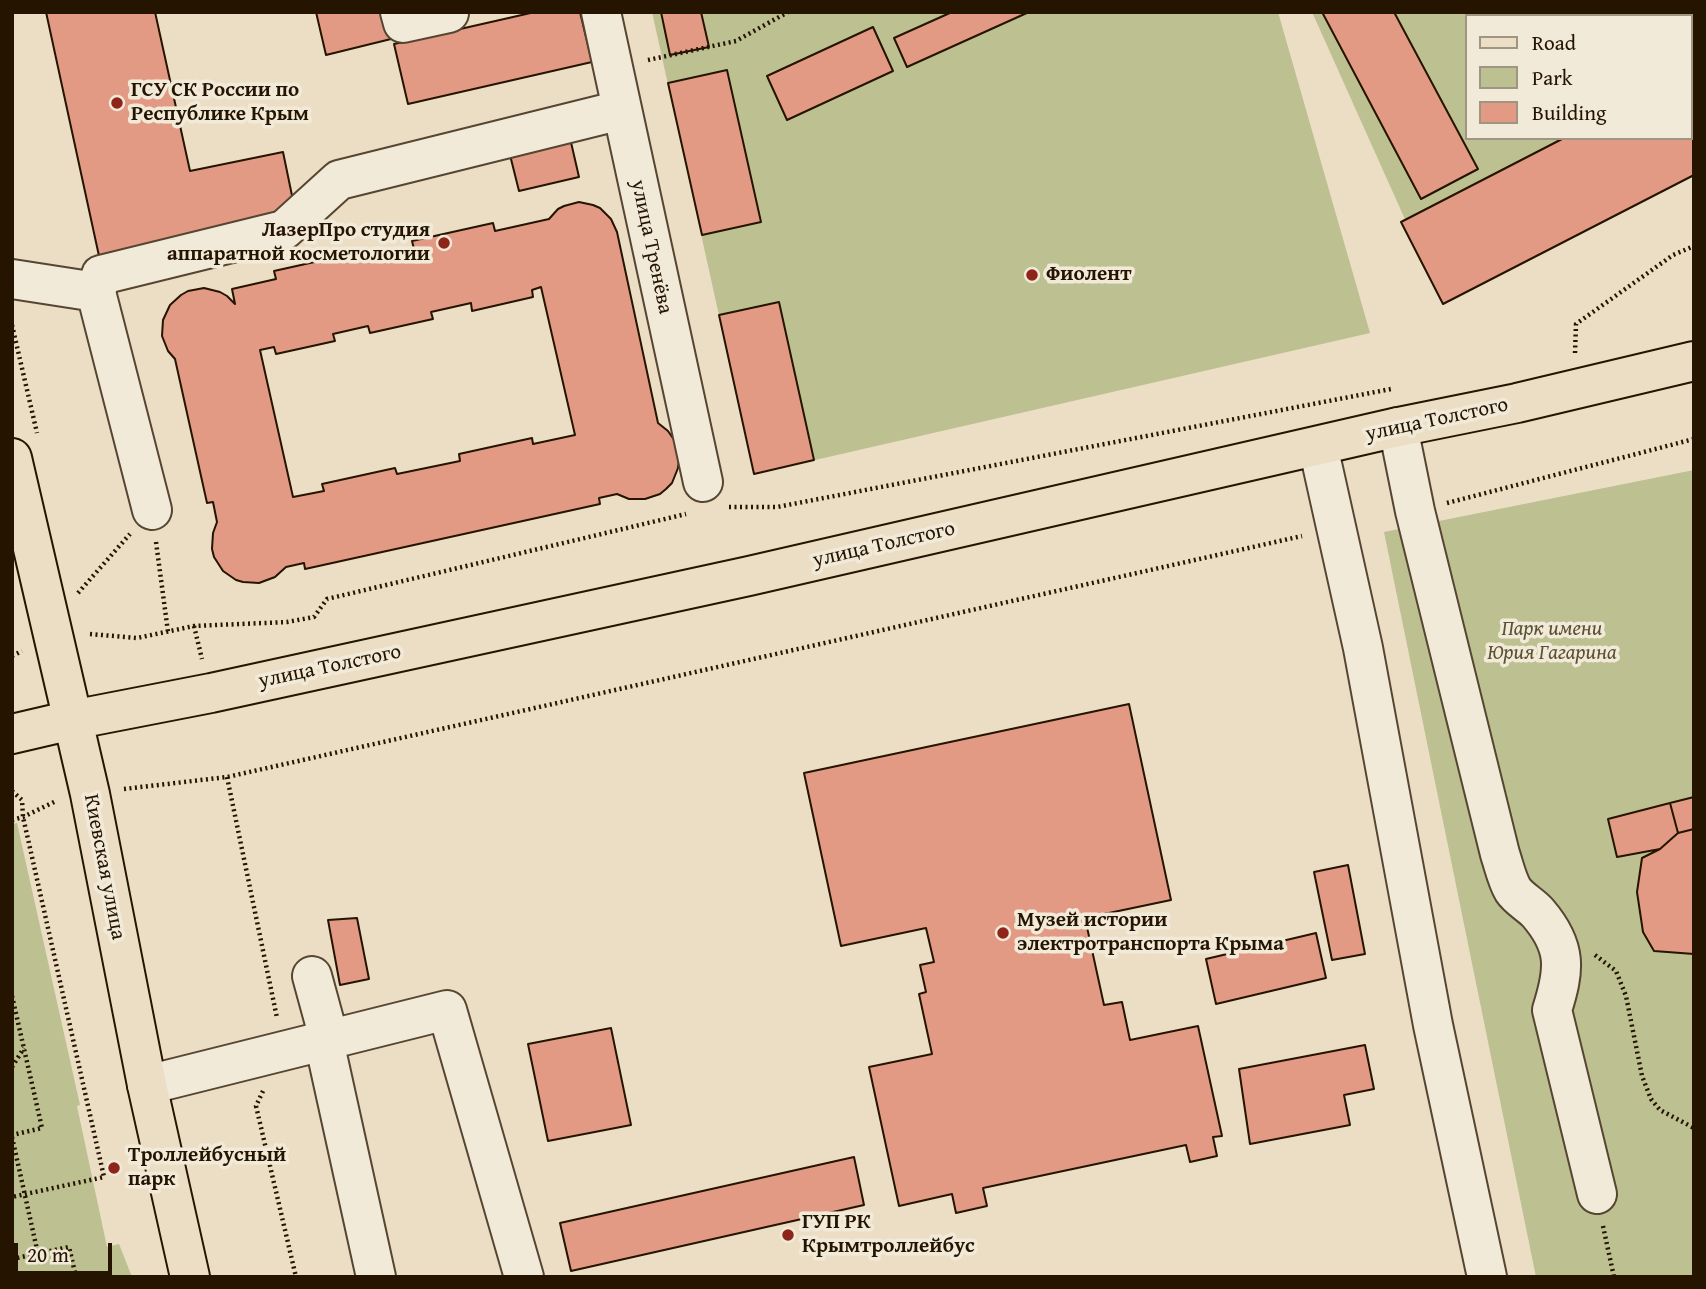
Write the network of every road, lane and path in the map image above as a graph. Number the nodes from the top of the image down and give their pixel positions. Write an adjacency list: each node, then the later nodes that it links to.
1 (400, 12): 4 (street)
2 (601, 12): 5 (street, улица Тренёва)
3 (788, 12): 5 (path)
4 (449, 13)
5 (612, 67): 6 (street, улица Тренёва)
6 (621, 110): 9 (street); 18 (street, улица Тренёва)
7 (1694, 246): 11 (path)
8 (12, 278): 9 (street)
9 (96, 292): 19 (street)
10 (12, 325): 16 (path)
11 (1575, 354)
12 (1694, 361): 14 (main road, улица Толстого)
13 (1396, 388): 18 (path)
14 (1398, 427): 17 (main road, улица Толстого); 20 (street)
15 (1694, 439): 20 (path)
16 (25, 446): 25 (main road, Киевская улица)
17 (1318, 446): 21 (street); 25 (main road, улица Толстого)
18 (706, 500): 23 (path)
19 (152, 510): 22 (path); 23 (path)
20 (1416, 511): 30 (street)
21 (1337, 528): 27 (path); 53 (street)
22 (71, 583)
23 (168, 632): 24 (path)
24 (89, 634)
25 (72, 720): 26 (main road, улица Толстого); 37 (main road, Киевская улица)
26 (12, 734)
27 (227, 778): 28 (path); 35 (path)
28 (128, 789)
29 (12, 791): 41 (path)
30 (1575, 952): 39 (path); 42 (street)
31 (312, 976): 33 (street)
32 (12, 996): 34 (path)
33 (324, 1041): 35 (street); 51 (street); 52 (street)
34 (24, 1048): 36 (path); 40 (path)
35 (284, 1051): 37 (street)
36 (12, 1067)
37 (147, 1085): 49 (main road, Киевская улица)
38 (256, 1106): 50 (path)
39 (1694, 1128)
40 (12, 1136): 41 (path)
41 (25, 1194): 43 (path); 44 (path)
42 (1597, 1194): 54 (path)
43 (12, 1197)
44 (38, 1254): 45 (path); 48 (path)
45 (12, 1259)
46 (12, 1269): 47 (path)
47 (24, 1277)
48 (76, 1277)
49 (190, 1277)
50 (296, 1277)
51 (376, 1277)
52 (524, 1277)
53 (1487, 1277)
54 (1614, 1277)

